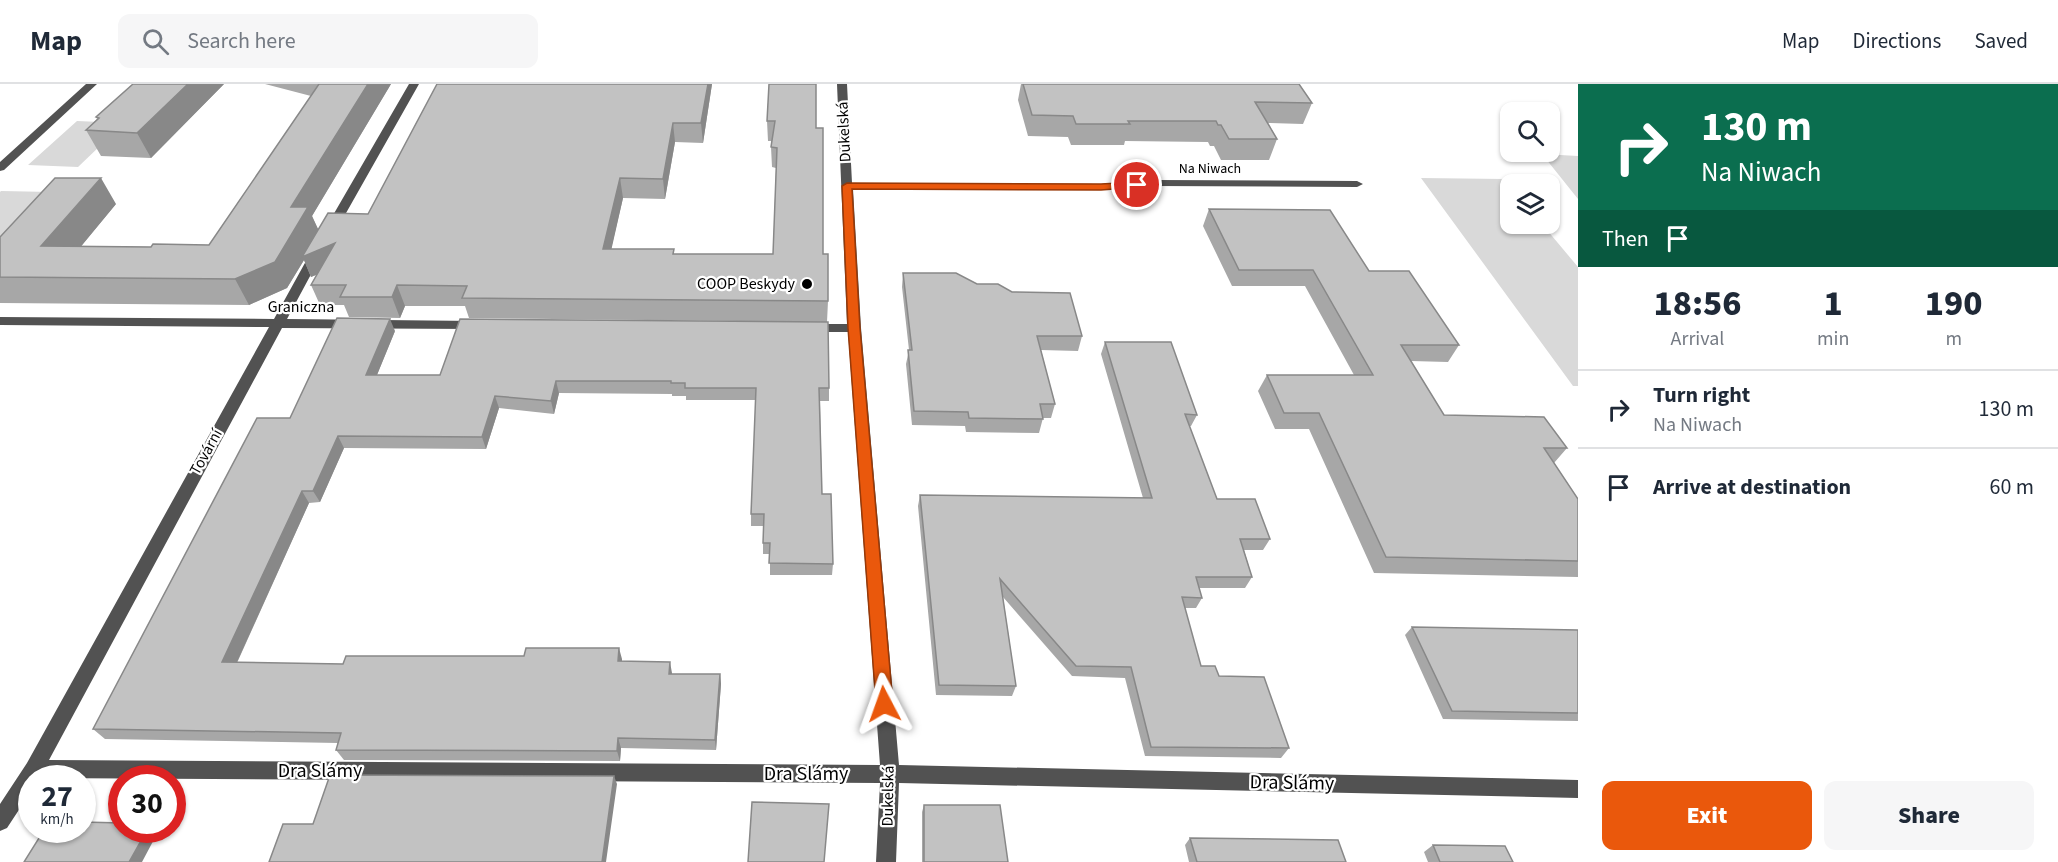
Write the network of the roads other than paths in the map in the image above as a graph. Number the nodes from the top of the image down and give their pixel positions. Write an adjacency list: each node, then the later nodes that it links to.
1 (92, 84): 4 (street)
2 (414, 84): 8 (street, Tovární)
3 (842, 84): 6 (street, Dukelská)
4 (0, 168)
5 (1357, 184): 6 (street, Na Niwach)
6 (847, 186): 11 (street, Dukelská)
7 (0, 321): 8 (street, Graniczna)
8 (276, 324): 9 (street, Graniczna); 12 (street, Tovární)
9 (489, 325)
10 (795, 328): 11 (street)
11 (854, 328): 14 (street, Dukelská)
12 (36, 765)
13 (96, 769): 14 (street, Dra Slámy)
14 (890, 774): 15 (street, Dra Slámy); 18 (street, Dukelská)
15 (1578, 789)
16 (18, 793): 17 (street, Tovární)
17 (0, 821)
18 (886, 862)

